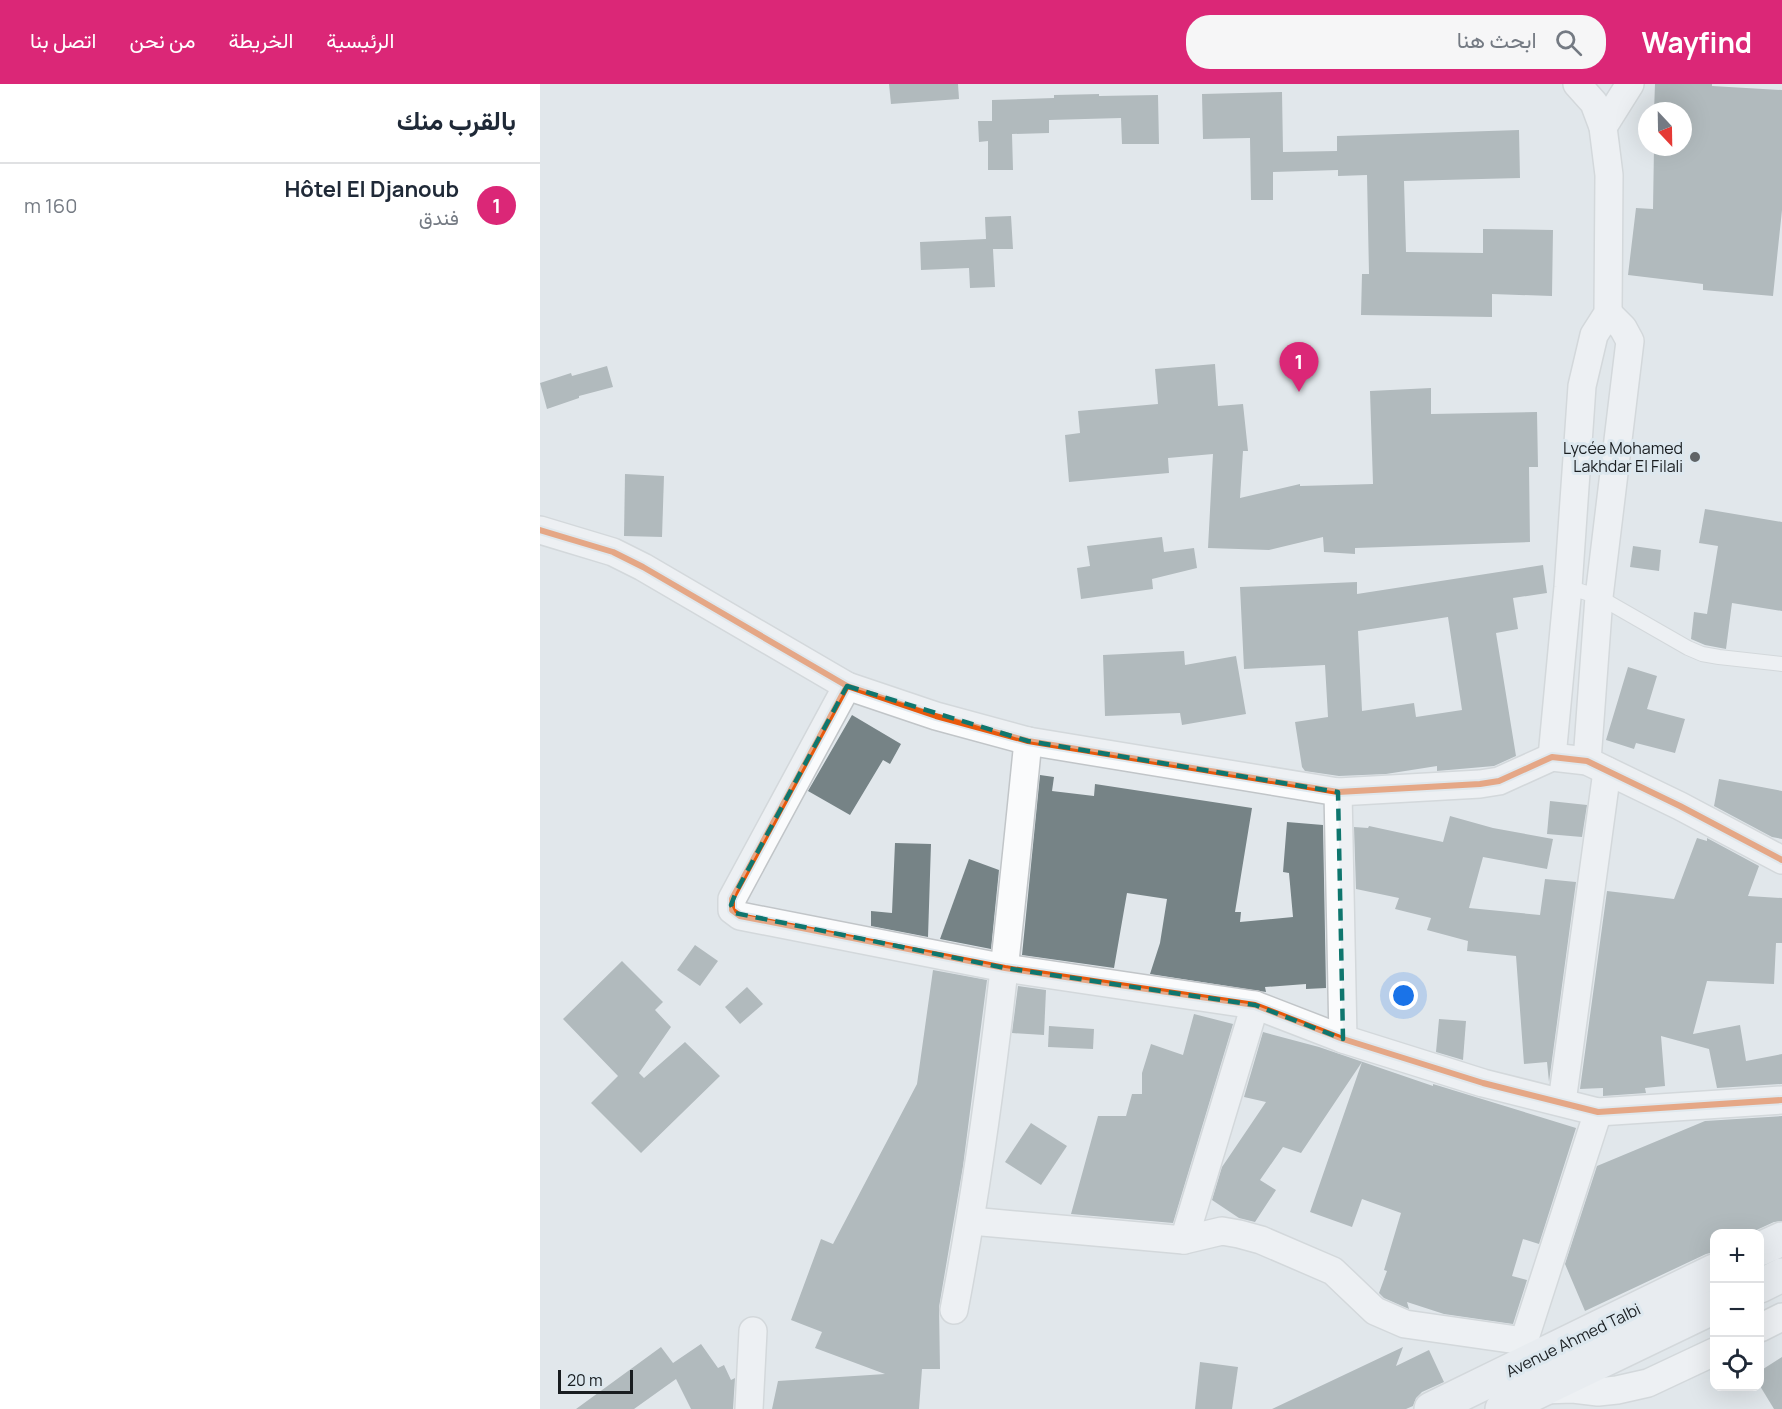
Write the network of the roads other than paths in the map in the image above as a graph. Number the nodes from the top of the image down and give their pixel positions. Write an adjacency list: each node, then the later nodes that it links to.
1 (1577, 84): 3 (street)
2 (1630, 84): 3 (street)
3 (1603, 127): 4 (street)
4 (1608, 313): 6 (street); 7 (street)
5 (540, 530): 9 (street)
6 (1568, 587): 7 (lane); 11 (street)
7 (1599, 597): 8 (lane); 12 (street)
8 (1782, 664)
9 (847, 686): 10 (street); 15 (street)
10 (1028, 741): 13 (street); 15 (street)
11 (1552, 757): 12 (street); 13 (street)
12 (1597, 766): 14 (street); 19 (street)
13 (1338, 792): 17 (street)
14 (1782, 860)
15 (1005, 968): 16 (street); 21 (street)
16 (1255, 1005): 17 (street); 23 (street)
17 (1343, 1039): 19 (street)
18 (1782, 1100): 20 (street)
19 (1562, 1102): 20 (street)
20 (1598, 1112): 33 (street)
21 (971, 1221): 23 (street); 29 (street)
22 (1782, 1239): 24 (main road)
23 (1184, 1240): 33 (street)
24 (1764, 1248)
25 (1710, 1273): 33 (main road, Avenue Ahmed Talbi)
26 (1782, 1275): 27 (main road)
27 (1764, 1284)
28 (1710, 1309): 35 (main road)
29 (954, 1310)
30 (1782, 1317): 31 (street)
31 (1764, 1326)
32 (753, 1331): 36 (street)
33 (1526, 1351): 37 (main road, Avenue Ahmed Talbi)
34 (1710, 1354): 35 (street)
35 (1542, 1390): 38 (main road)
36 (749, 1409)
37 (1431, 1409)
38 (1502, 1409)

